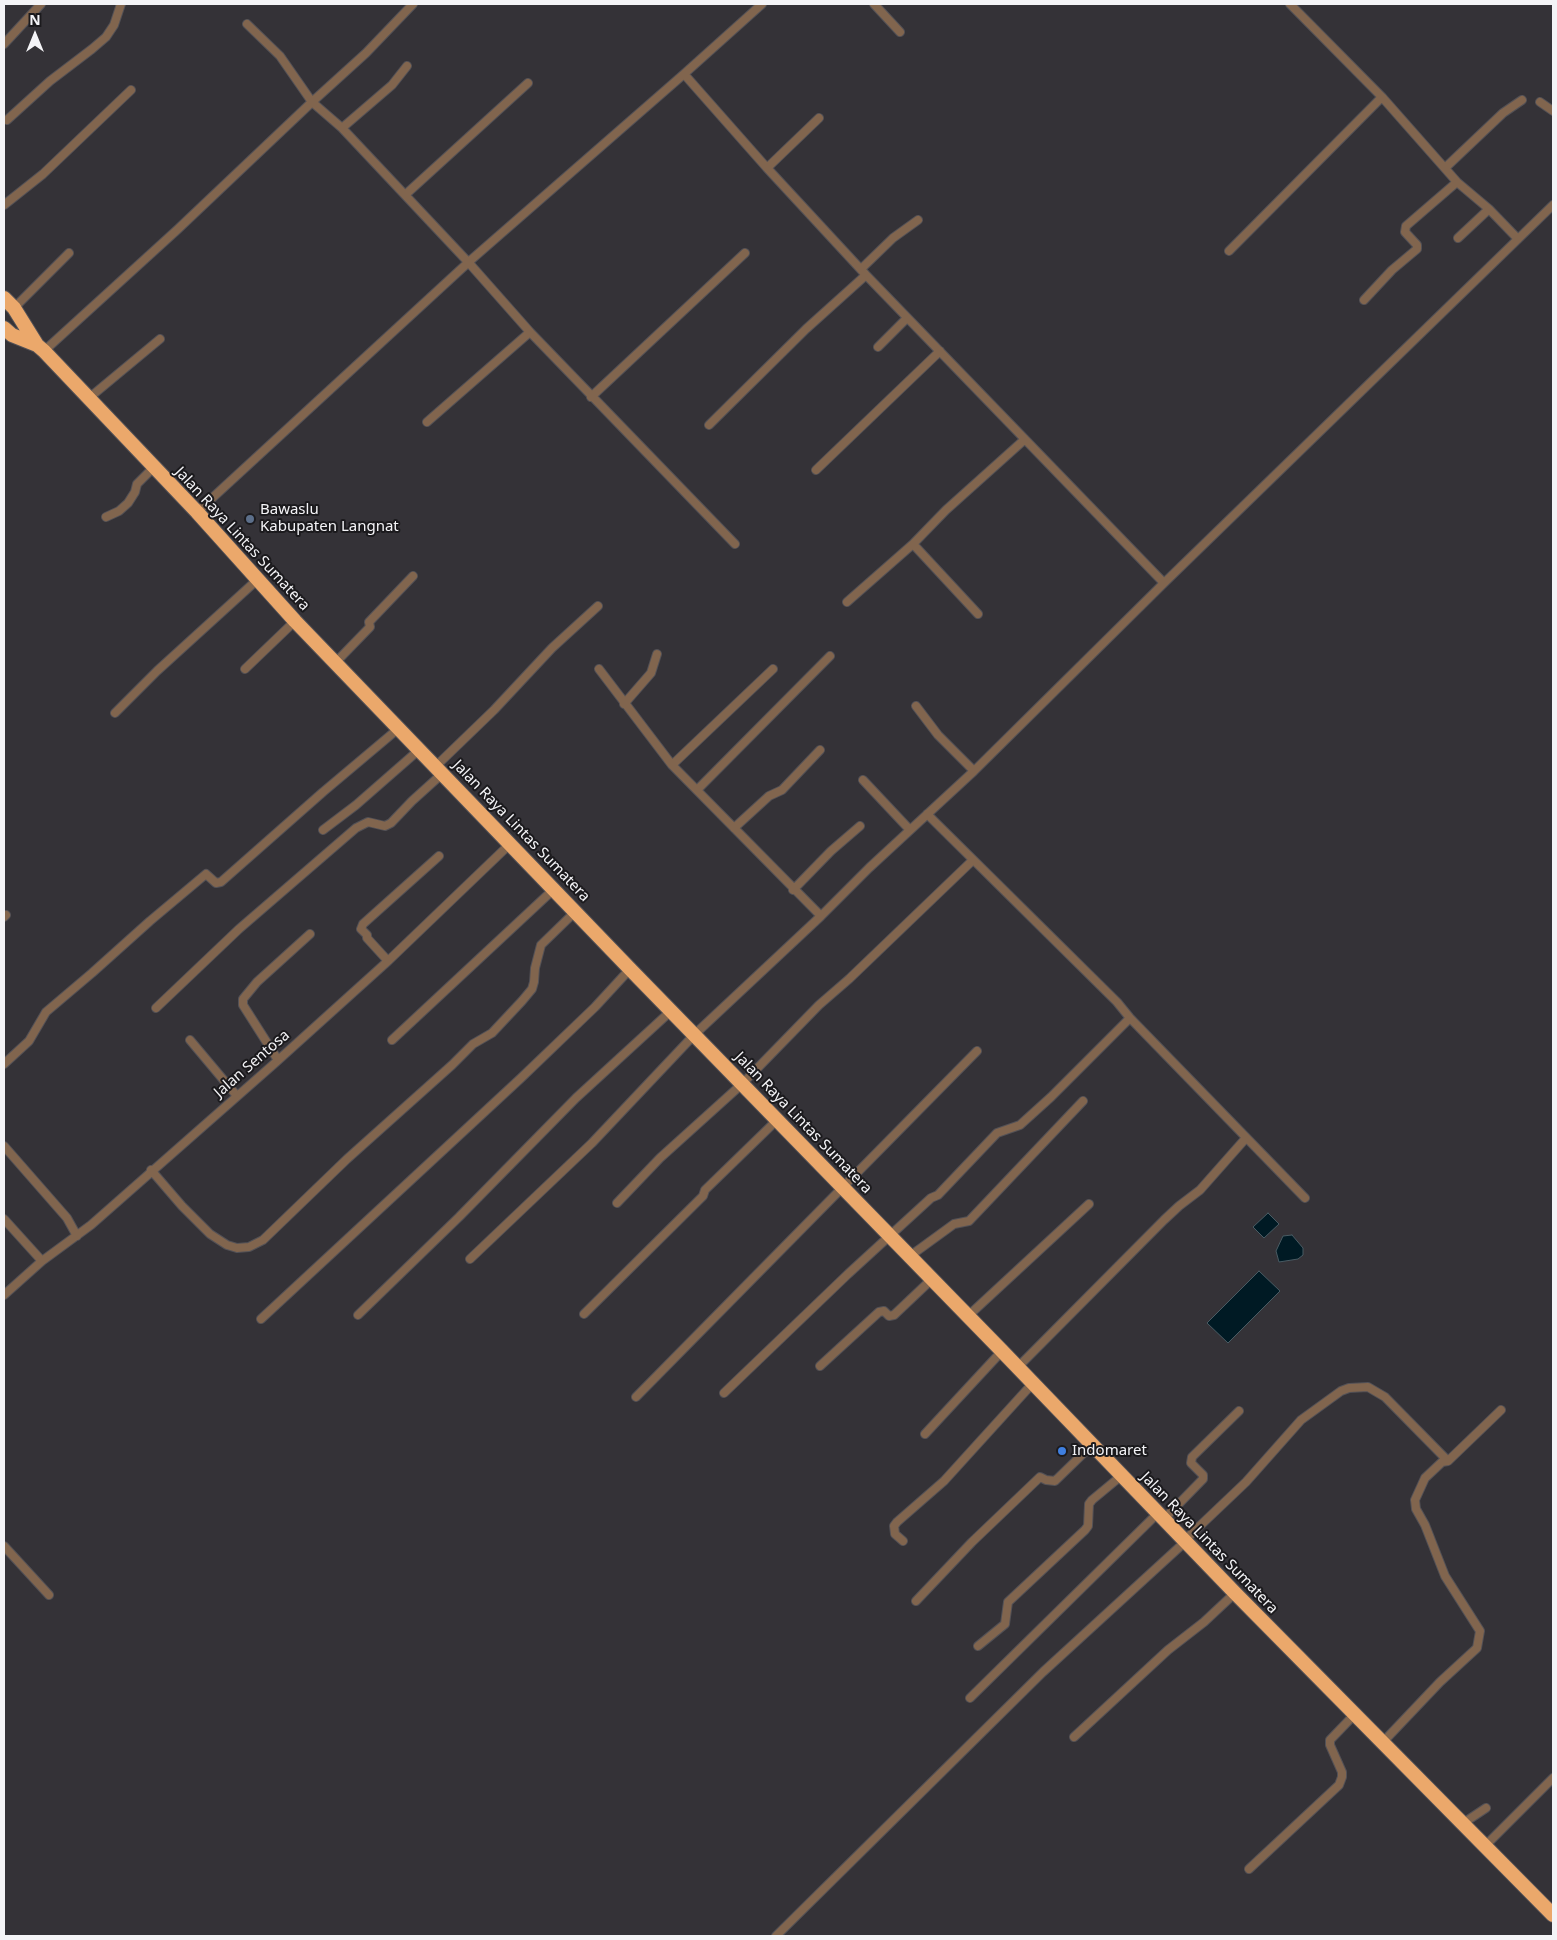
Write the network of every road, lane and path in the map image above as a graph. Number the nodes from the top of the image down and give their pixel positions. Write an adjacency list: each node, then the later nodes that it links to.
1 (41, 4): 9 (street)
2 (121, 4): 20 (street)
3 (413, 4): 16 (street)
4 (762, 4): 11 (street)
5 (874, 4): 8 (street)
6 (1290, 4): 14 (street)
7 (247, 24): 16 (street)
8 (900, 32)
9 (4, 44)
10 (407, 66): 21 (street)
11 (684, 74): 22 (street); 35 (street)
12 (528, 84): 25 (street)
13 (131, 90): 26 (street)
14 (1382, 97): 23 (street); 32 (street)
15 (1522, 100): 23 (street)
16 (312, 102): 21 (street); 43 (street)
17 (1540, 102): 18 (street)
18 (1553, 111)
19 (819, 118): 22 (street)
20 (5, 119)
21 (342, 128): 25 (street)
22 (766, 168): 36 (street)
23 (1445, 168): 24 (street)
24 (1457, 182): 28 (street); 37 (street)
25 (405, 195): 35 (street)
26 (4, 205)
27 (1553, 205): 31 (street)
28 (1489, 209): 30 (street); 31 (street)
29 (918, 220): 36 (street)
30 (1458, 238)
31 (1518, 239): 59 (street)
32 (1229, 251)
33 (69, 253): 38 (street)
34 (744, 253): 46 (street)
35 (469, 263): 41 (street); 53 (street)
36 (864, 272): 39 (street); 49 (street)
37 (1364, 300)
38 (9, 303): 43 (highway, Jalan Raya Lintas Sumatera)
39 (907, 318): 44 (street); 45 (street)
40 (4, 328): 43 (highway, Jalan Raya Lintas Sumatera)
41 (530, 332): 46 (street); 48 (street)
42 (160, 339): 47 (street)
43 (40, 348): 47 (highway, Jalan Raya Lintas Sumatera)
44 (878, 348)
45 (940, 351): 50 (street); 52 (street)
46 (591, 397): 55 (street)
47 (89, 398): 51 (highway, Jalan Raya Lintas Sumatera)
48 (427, 422)
49 (709, 425)
50 (1024, 440): 56 (street); 59 (street)
51 (154, 467): 53 (highway, Jalan Raya Lintas Sumatera); 54 (street)
52 (816, 470)
53 (197, 512): 58 (highway, Jalan Raya Lintas Sumatera)
54 (106, 517)
55 (735, 544)
56 (913, 544): 60 (street); 62 (street)
57 (412, 576): 66 (street)
58 (257, 580): 63 (highway, Jalan Raya Lintas Sumatera); 72 (street)
59 (1164, 583): 78 (street)
60 (848, 602)
61 (598, 606): 77 (street)
62 (978, 614)
63 (295, 621): 66 (highway, Jalan Raya Lintas Sumatera); 67 (street)
64 (657, 654): 70 (street)
65 (830, 656): 80 (street)
66 (336, 662): 73 (highway, Jalan Raya Lintas Sumatera)
67 (246, 669)
68 (599, 669): 70 (street)
69 (774, 669): 76 (street)
70 (624, 704): 76 (street)
71 (916, 706): 78 (street)
72 (115, 713)
73 (399, 728): 74 (highway, Jalan Raya Lintas Sumatera); 104 (street)
74 (420, 749): 77 (highway, Jalan Raya Lintas Sumatera); 84 (street)
75 (820, 750): 83 (street)
76 (672, 765): 80 (street)
77 (440, 770): 86 (highway, Jalan Raya Lintas Sumatera); 96 (street)
78 (974, 771): 81 (street)
79 (863, 780): 85 (street)
80 (697, 790): 83 (street)
81 (927, 814): 85 (street); 88 (street)
82 (860, 826): 90 (street)
83 (734, 828): 90 (street)
84 (323, 830)
85 (910, 830): 92 (street)
86 (510, 843): 89 (highway, Jalan Raya Lintas Sumatera); 94 (street, Jalan Sentosa)
87 (439, 856): 94 (street)
88 (973, 860): 98 (street); 105 (street)
89 (554, 889): 91 (highway, Jalan Raya Lintas Sumatera); 101 (street)
90 (793, 890): 92 (street)
91 (576, 911): 95 (highway, Jalan Raya Lintas Sumatera); 111 (street)
92 (821, 916): 99 (street)
93 (310, 934): 103 (street)
94 (388, 961): 103 (street, Jalan Sentosa)
95 (630, 969): 97 (highway, Jalan Raya Lintas Sumatera); 127 (street)
96 (156, 1008)
97 (672, 1010): 99 (highway, Jalan Raya Lintas Sumatera); 125 (street)
98 (1130, 1018): 109 (street); 118 (street)
99 (695, 1034): 105 (highway, Jalan Raya Lintas Sumatera); 120 (street)
100 (190, 1040): 106 (street)
101 (392, 1040)
102 (977, 1051): 112 (street)
103 (278, 1060): 106 (street, Jalan Sentosa)
104 (4, 1064)
105 (742, 1084): 108 (highway, Jalan Raya Lintas Sumatera); 114 (street)
106 (237, 1096): 111 (street, Jalan Sentosa)
107 (1083, 1101): 119 (street)
108 (777, 1120): 112 (highway, Jalan Raya Lintas Sumatera); 124 (street)
109 (1246, 1138): 113 (street); 130 (street)
110 (4, 1146): 117 (street)
111 (151, 1170): 117 (street, Jalan Sentosa)
112 (842, 1188): 118 (highway, Jalan Raya Lintas Sumatera); 133 (street)
113 (1305, 1198)
114 (617, 1203)
115 (1089, 1204): 126 (street)
116 (4, 1219): 121 (street)
117 (76, 1236): 121 (street, Jalan Sentosa)
118 (890, 1236): 119 (highway, Jalan Raya Lintas Sumatera); 132 (street)
119 (910, 1256): 122 (highway, Jalan Raya Lintas Sumatera)
120 (470, 1259)
121 (42, 1261): 123 (street, Jalan Sentosa)
122 (932, 1279): 126 (highway, Jalan Raya Lintas Sumatera); 129 (street)
123 (5, 1291)
124 (584, 1314)
125 (358, 1315)
126 (968, 1316): 128 (highway, Jalan Raya Lintas Sumatera)
127 (261, 1318)
128 (1002, 1351): 130 (highway, Jalan Raya Lintas Sumatera); 136 (street)
129 (820, 1366)
130 (1018, 1367): 131 (highway, Jalan Raya Lintas Sumatera)
131 (1033, 1384): 137 (highway, Jalan Raya Lintas Sumatera); 141 (street)
132 (724, 1393)
133 (636, 1397)
134 (1500, 1410): 138 (street)
135 (1239, 1411): 140 (street)
136 (925, 1434)
137 (1092, 1445): 139 (highway, Jalan Raya Lintas Sumatera); 146 (street)
138 (1448, 1461): 142 (street); 151 (street)
139 (1121, 1476): 140 (highway, Jalan Raya Lintas Sumatera); 147 (street)
140 (1161, 1516): 142 (highway, Jalan Raya Lintas Sumatera); 148 (street)
141 (903, 1541)
142 (1186, 1541): 144 (highway, Jalan Raya Lintas Sumatera); 158 (street)
143 (4, 1546): 145 (street)
144 (1236, 1593): 149 (highway, Jalan Raya Lintas Sumatera); 150 (street)
145 (49, 1596)
146 (916, 1601)
147 (978, 1646)
148 (970, 1698)
149 (1356, 1714): 151 (highway, Jalan Raya Lintas Sumatera); 156 (street)
150 (1074, 1737)
151 (1382, 1742): 154 (highway, Jalan Raya Lintas Sumatera)
152 (1553, 1778): 155 (street)
153 (1486, 1808): 154 (street)
154 (1462, 1824): 155 (highway, Jalan Raya Lintas Sumatera)
155 (1485, 1846): 157 (highway, Jalan Raya Lintas Sumatera)
156 (1249, 1869)
157 (1553, 1915)
158 (776, 1936)

